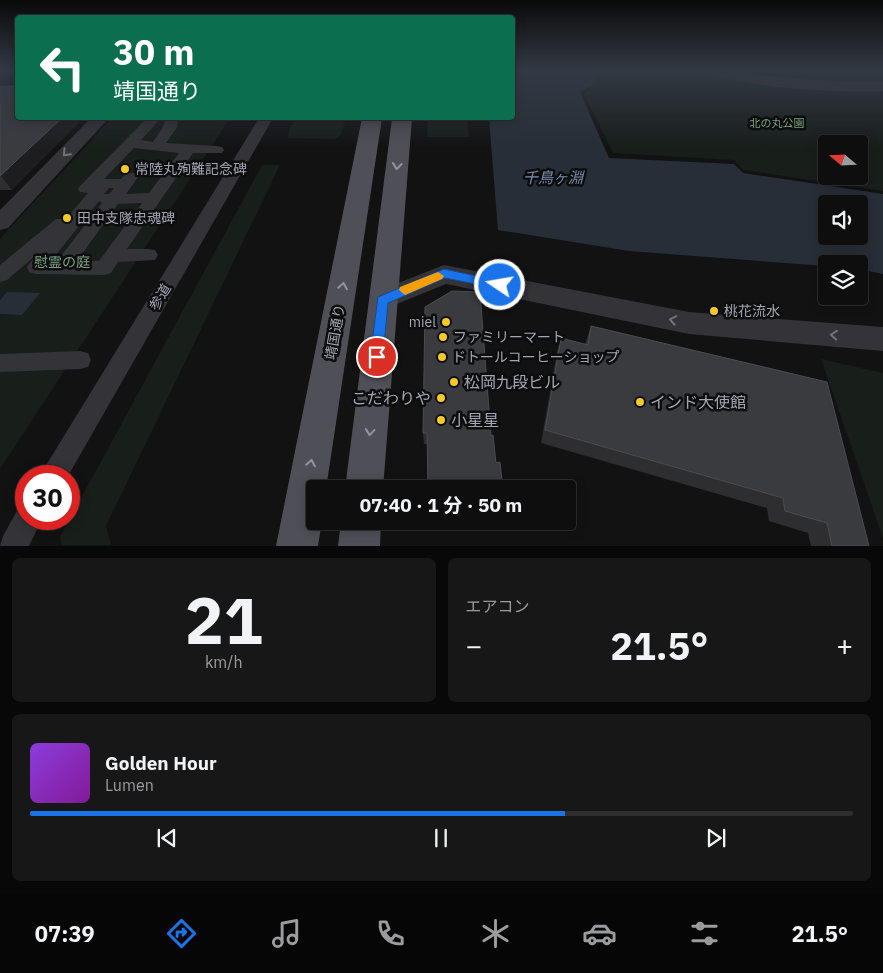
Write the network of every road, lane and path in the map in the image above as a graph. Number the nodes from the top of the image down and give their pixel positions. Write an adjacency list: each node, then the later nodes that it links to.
1 (98, 120): 16 (street, one-way to 16)
2 (152, 120): 7 (street)
3 (172, 120): 8 (street)
4 (265, 120): 27 (street, 参道)
5 (372, 120): 32 (main road, 靖国通り, one-way to 5)
6 (402, 120): 23 (main road, one-way to 23)
7 (131, 143): 8 (street); 22 (street)
8 (158, 146): 9 (street)
9 (189, 149): 10 (street); 11 (street)
10 (217, 150)
11 (155, 198): 13 (street); 20 (street)
12 (92, 199): 13 (street); 13 (street); 15 (street)
13 (114, 199): 14 (street)
14 (99, 218): 15 (street); 17 (street)
15 (76, 219): 18 (street)
16 (0, 223)
17 (84, 238): 18 (street); 21 (street)
18 (59, 240): 21 (street)
19 (149, 255): 20 (street)
20 (113, 256): 21 (street)
21 (62, 267)
22 (0, 275)
23 (382, 300): 24 (street, one-way to 23); 28 (main road, one-way to 28)
24 (883, 339)
25 (80, 360): 26 (street)
26 (0, 363)
27 (61, 465)
28 (365, 480)
29 (22, 530): 31 (street)
30 (360, 530): 33 (main road)
31 (13, 546)
32 (297, 546)
33 (359, 546)

